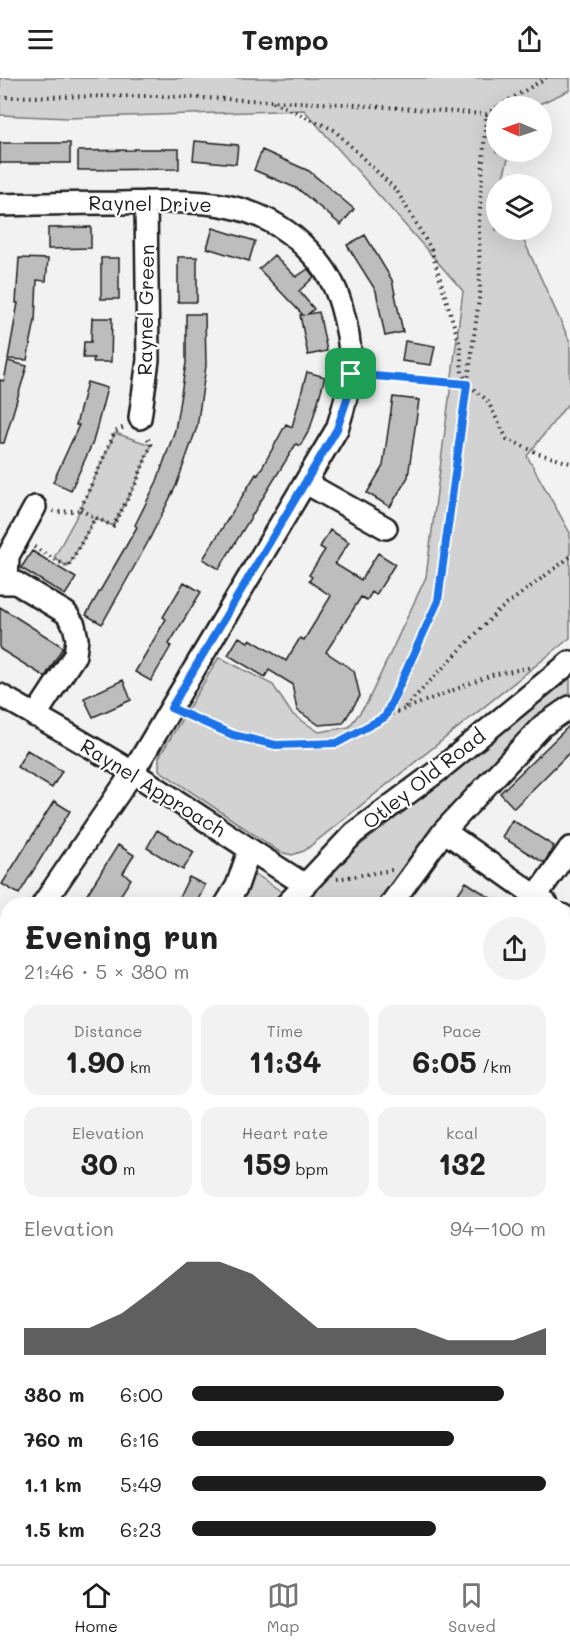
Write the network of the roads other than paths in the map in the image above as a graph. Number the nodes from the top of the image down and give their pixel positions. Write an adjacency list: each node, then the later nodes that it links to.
1 (146, 202): 2 (street, Raynel Drive); 3 (street, Raynel Green); 4 (street, Raynel Drive)
2 (0, 205)
3 (140, 418)
4 (306, 483): 6 (street); 12 (street, Raynel Drive)
5 (35, 507): 7 (street)
6 (386, 528)
7 (3, 583): 11 (street)
8 (570, 663): 16 (street, Otley Old Road)
9 (0, 695): 11 (street, Raynel Approach)
10 (570, 707): 13 (street, Otley Old Road)
11 (35, 716): 12 (street, Raynel Approach)
12 (133, 772): 15 (street, Raynel Approach); 17 (street, Raynel Drive)
13 (444, 831): 20 (street, Otley Old Road); 21 (street)
14 (570, 848): 22 (street)
15 (249, 851): 16 (street, Raynel Approach); 18 (street)
16 (304, 884): 19 (street, Otley Old Road)
17 (48, 897)
18 (230, 897)
19 (294, 897)
20 (396, 897)
21 (538, 897)
22 (544, 897)

